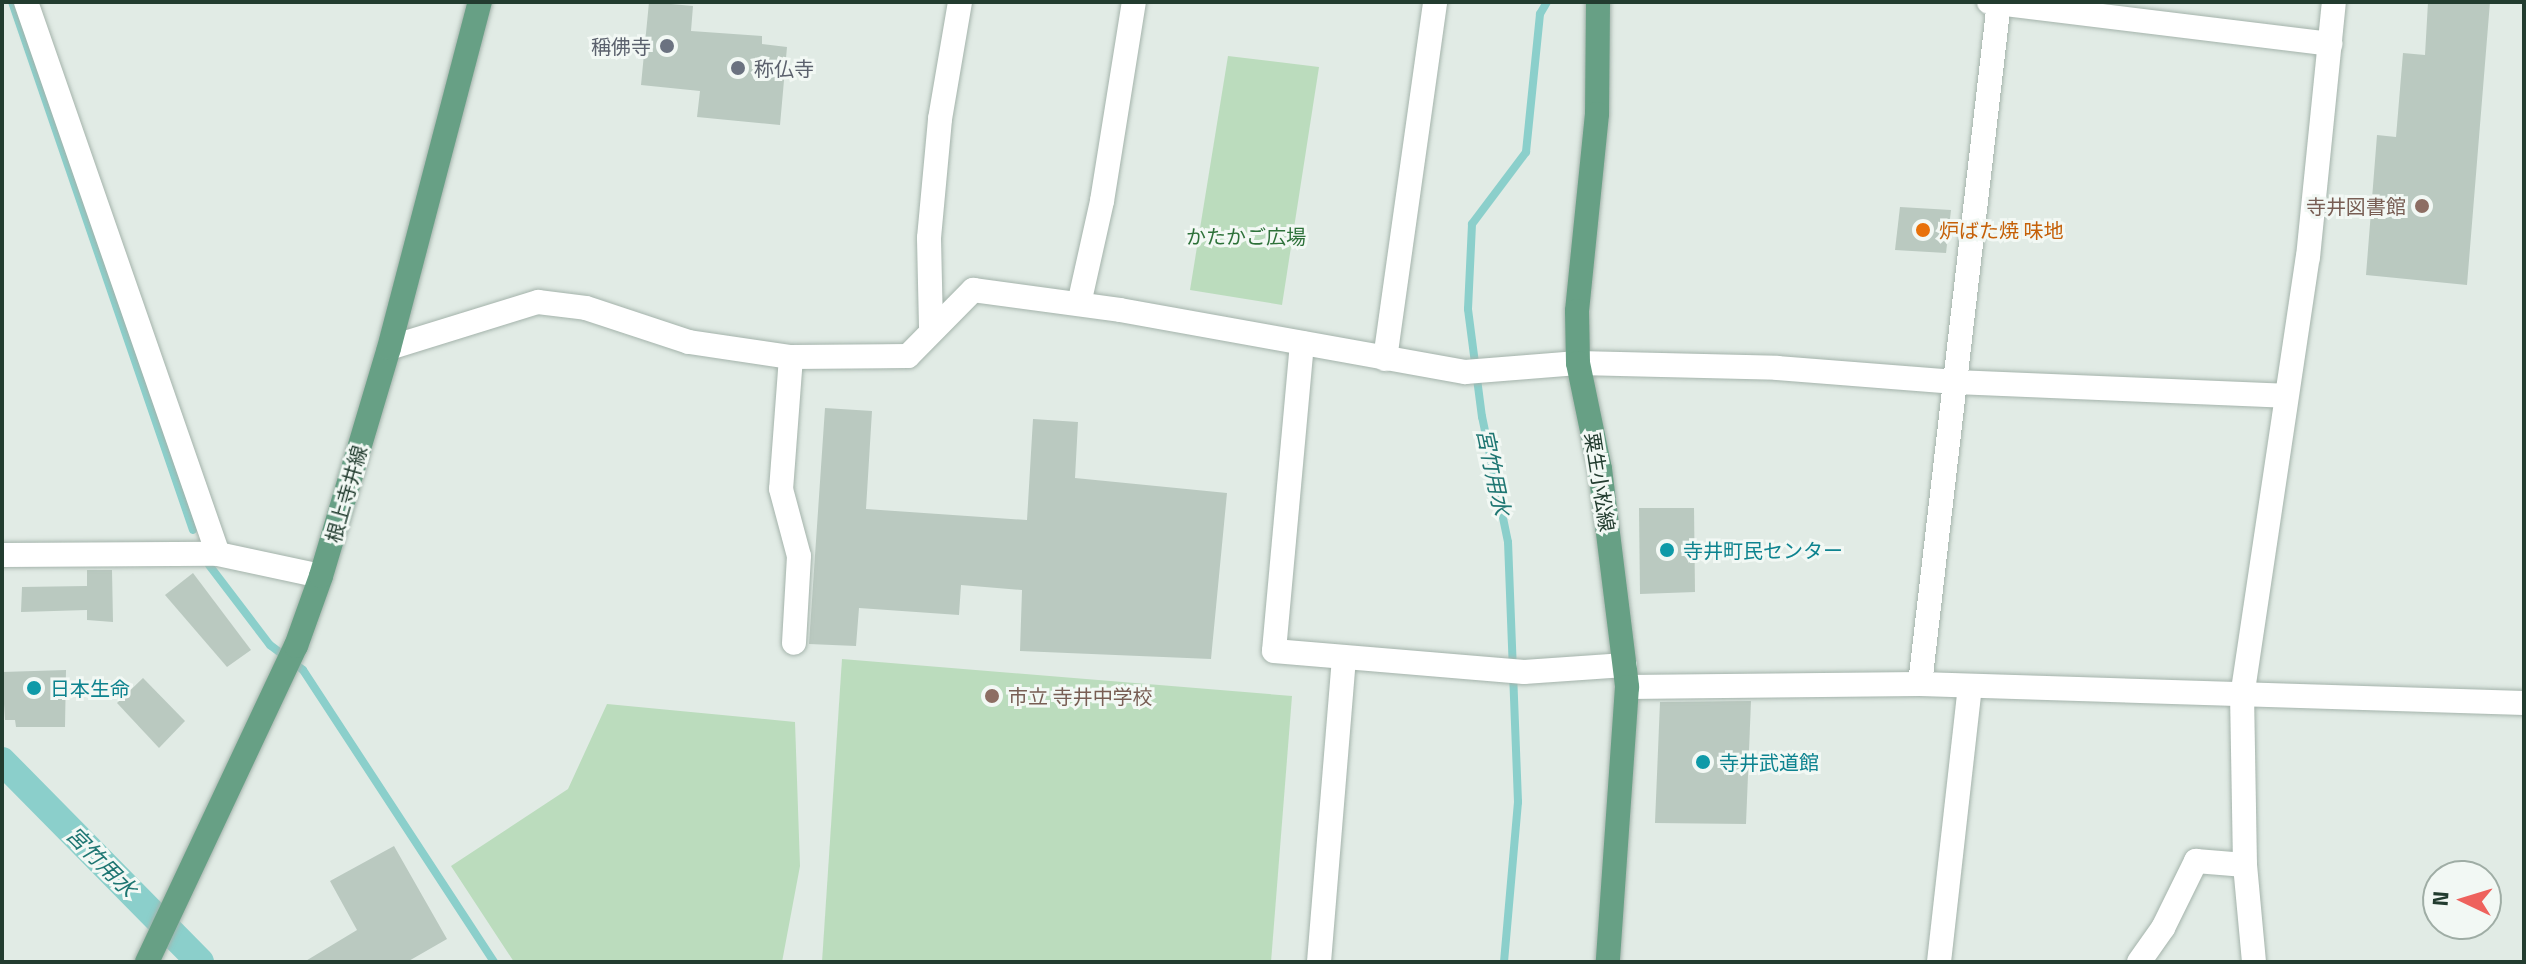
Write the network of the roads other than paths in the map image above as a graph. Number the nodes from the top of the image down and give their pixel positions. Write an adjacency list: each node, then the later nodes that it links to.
1 (26, 2): 19 (street)
2 (480, 2): 13 (main road, 根上寺井線)
3 (960, 2): 11 (street)
4 (1134, 2): 10 (street)
5 (1435, 2): 15 (street)
6 (1598, 2): 16 (main road, 粟生小松線)
7 (1996, 2): 9 (street); 17 (street)
8 (2334, 2): 9 (street)
9 (2330, 44): 18 (street)
10 (1079, 304): 11 (street); 12 (street)
11 (931, 327): 14 (street)
12 (1302, 343): 15 (street); 23 (street)
13 (389, 348): 14 (street); 21 (main road, 根上寺井線)
14 (791, 357): 22 (street)
15 (1385, 359): 16 (street)
16 (1578, 363): 17 (street); 24 (main road, 粟生小松線)
17 (1955, 382): 18 (street); 25 (street)
18 (2285, 396): 27 (street)
19 (218, 554): 20 (street); 21 (street)
20 (2, 555)
21 (321, 576): 30 (main road, 根上寺井線)
22 (794, 643)
23 (1344, 661): 24 (street); 31 (street)
24 (1626, 676): 25 (street); 32 (main road, 粟生小松線)
25 (1920, 684): 26 (street)
26 (1970, 687): 27 (street); 33 (street)
27 (2242, 697): 28 (street); 29 (street)
28 (2524, 703)
29 (2245, 865): 34 (street); 35 (street)
30 (151, 952)
31 (1319, 962)
32 (1608, 962)
33 (1939, 962)
34 (2139, 962)
35 (2254, 962)

